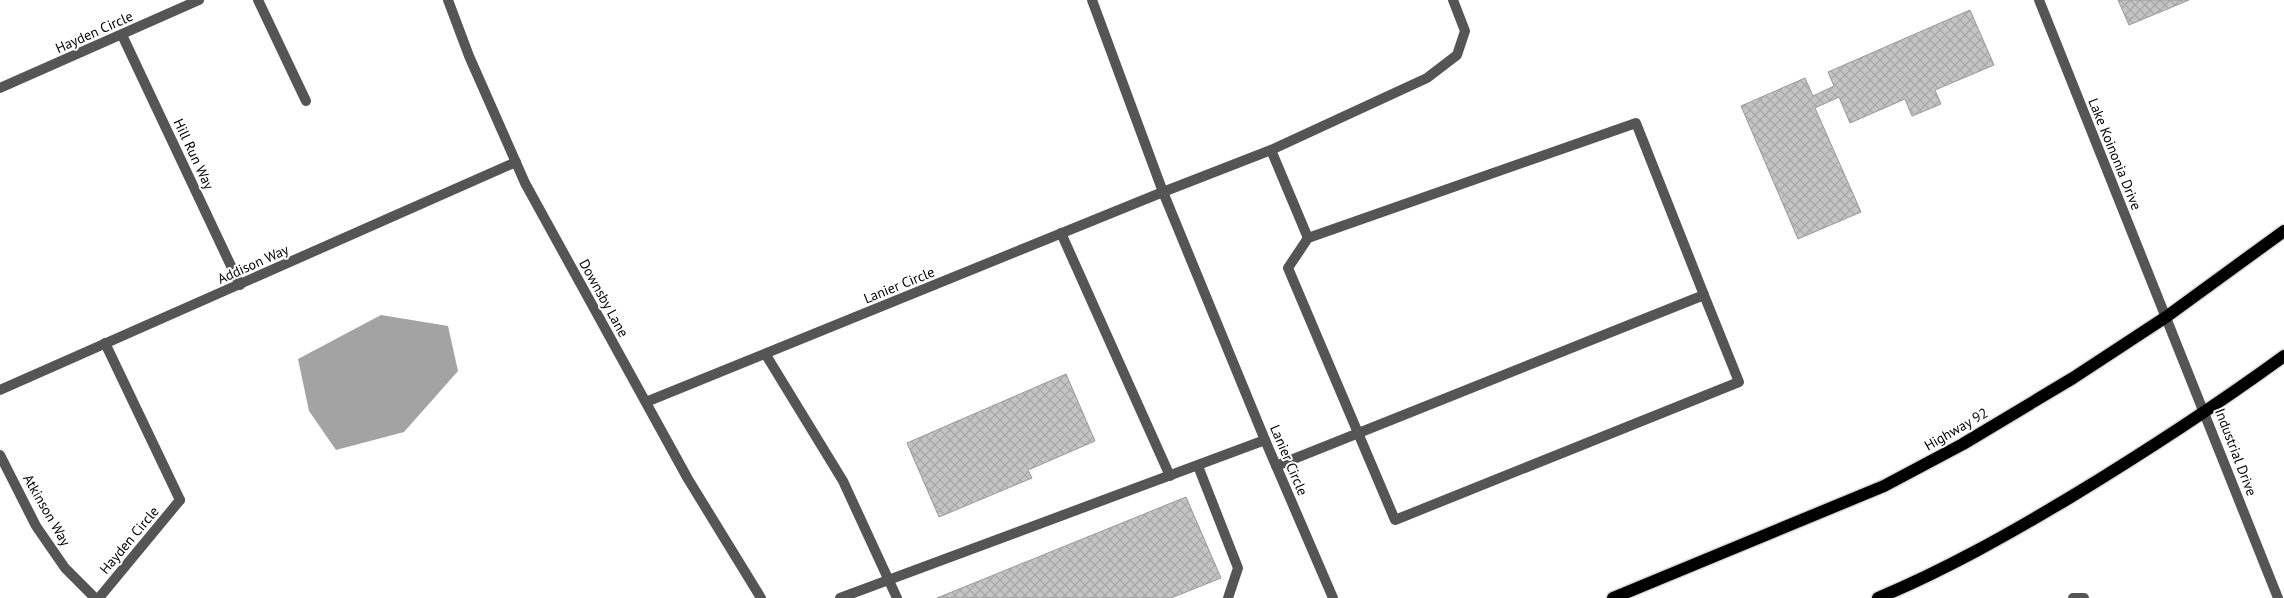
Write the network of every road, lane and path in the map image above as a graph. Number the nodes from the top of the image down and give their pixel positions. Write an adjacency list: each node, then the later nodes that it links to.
1 (199, 0): 7 (street, Hayden Circle)
2 (258, 0): 9 (street)
3 (448, 0): 11 (street, Downsby Lane)
4 (1092, 0): 12 (street, Lanier Circle)
5 (1453, 0): 10 (street, Lanier Circle)
6 (2039, 0): 18 (street, Lake Koinonia Drive)
7 (122, 35): 8 (street, Hayden Circle); 16 (street, Hill Run Way)
8 (0, 88)
9 (306, 101)
10 (1271, 150): 12 (street, Lanier Circle); 15 (street)
11 (516, 162): 16 (street, Addison Way); 23 (street, Downsby Lane)
12 (1163, 192): 14 (street, Lanier Circle); 26 (street, Lanier Circle)
13 (2284, 231): 18 (main road, Highway 92)
14 (1061, 232): 20 (street, Lanier Circle); 30 (street)
15 (1308, 238): 17 (street); 25 (street)
16 (240, 284): 19 (street, Addison Way)
17 (1704, 295): 25 (street); 25 (street)
18 (2166, 317): 24 (street, Industrial Drive); 40 (main road, Highway 92)
19 (105, 343): 22 (street, Addison Way); 34 (street, Hayden Circle)
20 (766, 355): 23 (street, Lanier Circle); 31 (street)
21 (2284, 356): 24 (main road)
22 (0, 390)
23 (646, 402): 35 (street, Downsby Lane)
24 (2205, 412): 32 (main road); 33 (street, Industrial Drive)
25 (1359, 432): 29 (street)
26 (1265, 440): 28 (street); 29 (street, Lanier Circle)
27 (0, 455): 34 (street, Atkinson Way)
28 (1198, 466): 30 (street); 38 (street)
29 (1276, 466): 39 (street, Lanier Circle)
30 (1170, 476): 31 (street)
31 (889, 581): 36 (street); 37 (street)
32 (1894, 595): 41 (main road)
33 (2276, 597)
34 (97, 598)
35 (760, 598)
36 (840, 598)
37 (897, 598)
38 (1228, 598)
39 (1334, 598)
40 (1613, 598)
41 (1878, 598)
42 (2073, 598): 43 (street)
43 (2084, 598)

